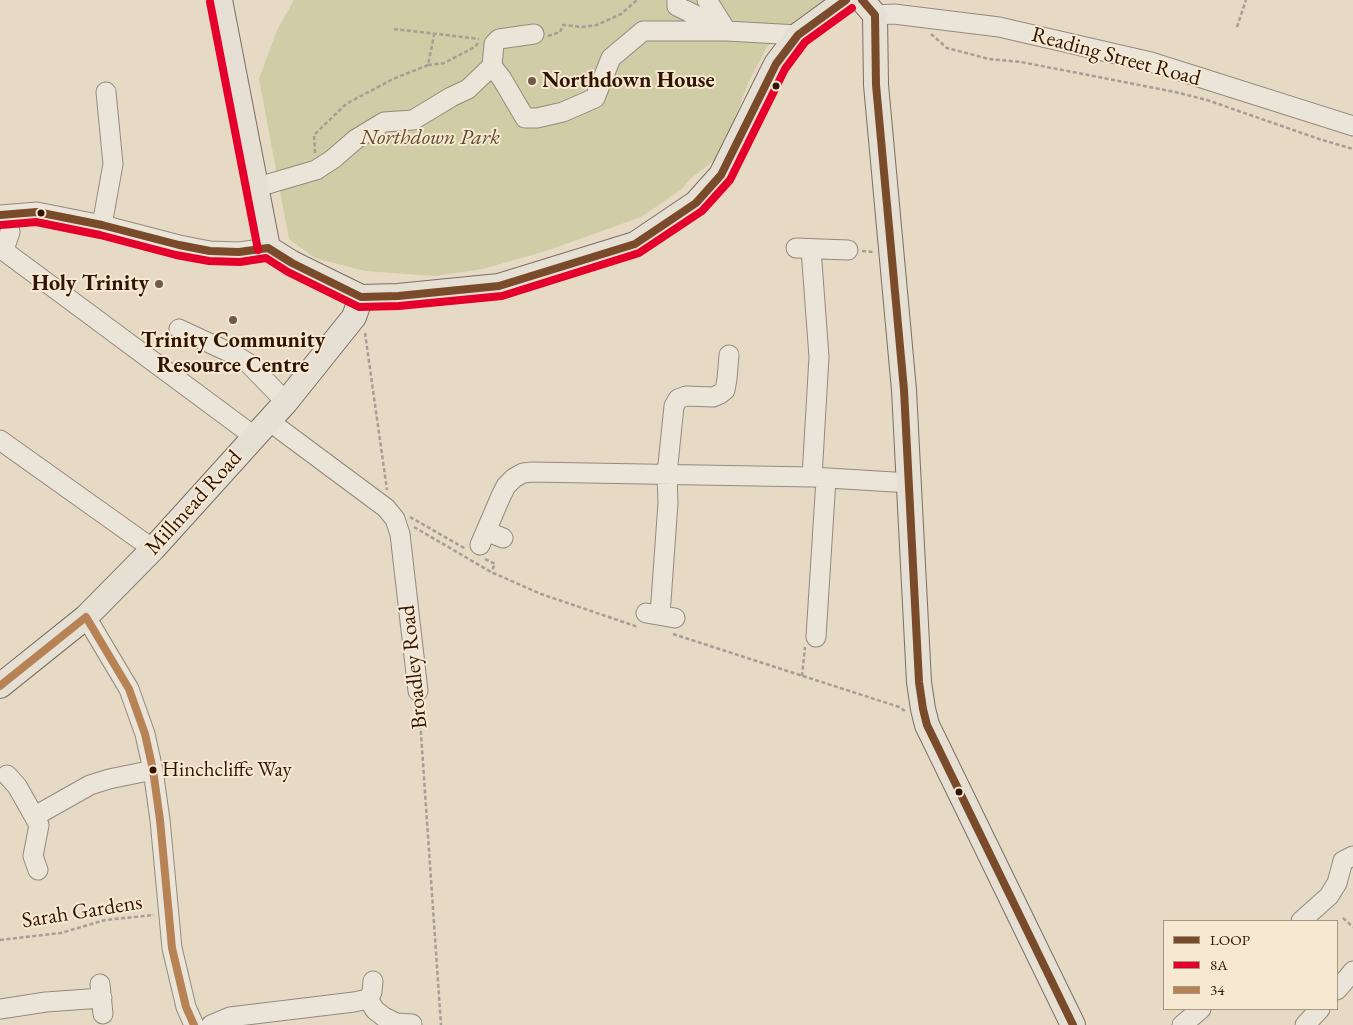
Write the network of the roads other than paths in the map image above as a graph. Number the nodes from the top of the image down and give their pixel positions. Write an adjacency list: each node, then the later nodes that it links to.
1 (220, 0): 13 (main road)
2 (235, 0): 13 (main road)
3 (677, 0): 7 (street)
4 (706, 0): 7 (street)
5 (846, 0): 9 (main road)
6 (868, 8): 12 (street, Reading Street Road); 29 (main road)
7 (727, 31): 9 (street); 10 (street)
8 (534, 34): 10 (street)
9 (798, 35): 21 (main road)
10 (492, 66): 14 (street)
11 (106, 92): 16 (street)
12 (1353, 126)
13 (252, 130): 14 (main road); 18 (main road)
14 (268, 184): 18 (main road)
15 (0, 215): 16 (street)
16 (102, 225): 18 (street)
17 (10, 232): 19 (street)
18 (268, 248): 21 (main road)
19 (2, 249): 25 (street)
20 (848, 250): 28 (street)
21 (357, 307): 24 (main road, Millmead Road)
22 (179, 330): 24 (street)
23 (729, 355): 27 (street)
24 (286, 402): 25 (main road, Millmead Road)
25 (262, 429): 31 (main road, Millmead Road); 36 (street, Broadley Road)
26 (0, 440): 31 (street)
27 (667, 474): 28 (street); 30 (street); 32 (street)
28 (819, 478): 29 (street); 34 (street)
29 (910, 484): 51 (main road)
30 (486, 542)
31 (153, 549): 33 (main road, Millmead Road)
32 (660, 615)
33 (86, 617): 35 (main road, Millmead Road); 37 (street)
34 (816, 637)
35 (0, 686)
36 (418, 691)
37 (153, 770): 39 (street); 49 (street)
38 (7, 775): 39 (street)
39 (35, 816): 41 (street)
40 (1353, 856): 42 (street)
41 (38, 870)
42 (1302, 920)
43 (1353, 972): 44 (street)
44 (1338, 989)
45 (102, 999): 46 (street)
46 (0, 1009)
47 (1319, 1010): 52 (street)
48 (412, 1024): 50 (street)
49 (194, 1025)
50 (211, 1025)
51 (1073, 1025)
52 (1305, 1025)

